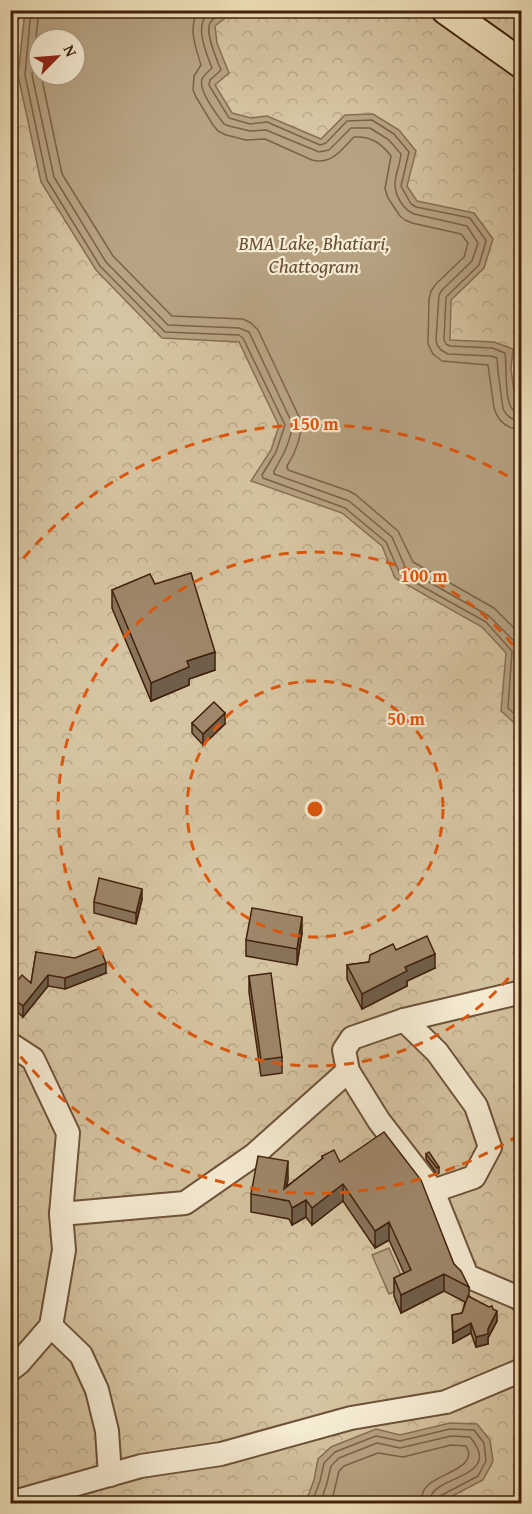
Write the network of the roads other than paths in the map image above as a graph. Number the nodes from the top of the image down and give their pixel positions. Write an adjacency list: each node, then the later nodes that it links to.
1 (446, 10): 2 (main road)
2 (522, 64)
3 (522, 992): 4 (street)
4 (404, 1020): 6 (street); 7 (street)
5 (10, 1044): 8 (street)
6 (348, 1071): 7 (street); 8 (street)
7 (433, 1191): 9 (street)
8 (61, 1214): 10 (street)
9 (521, 1298)
10 (51, 1326): 11 (street); 13 (street)
11 (10, 1370)
12 (522, 1370): 13 (street)
13 (110, 1475): 14 (street)
14 (10, 1503)

